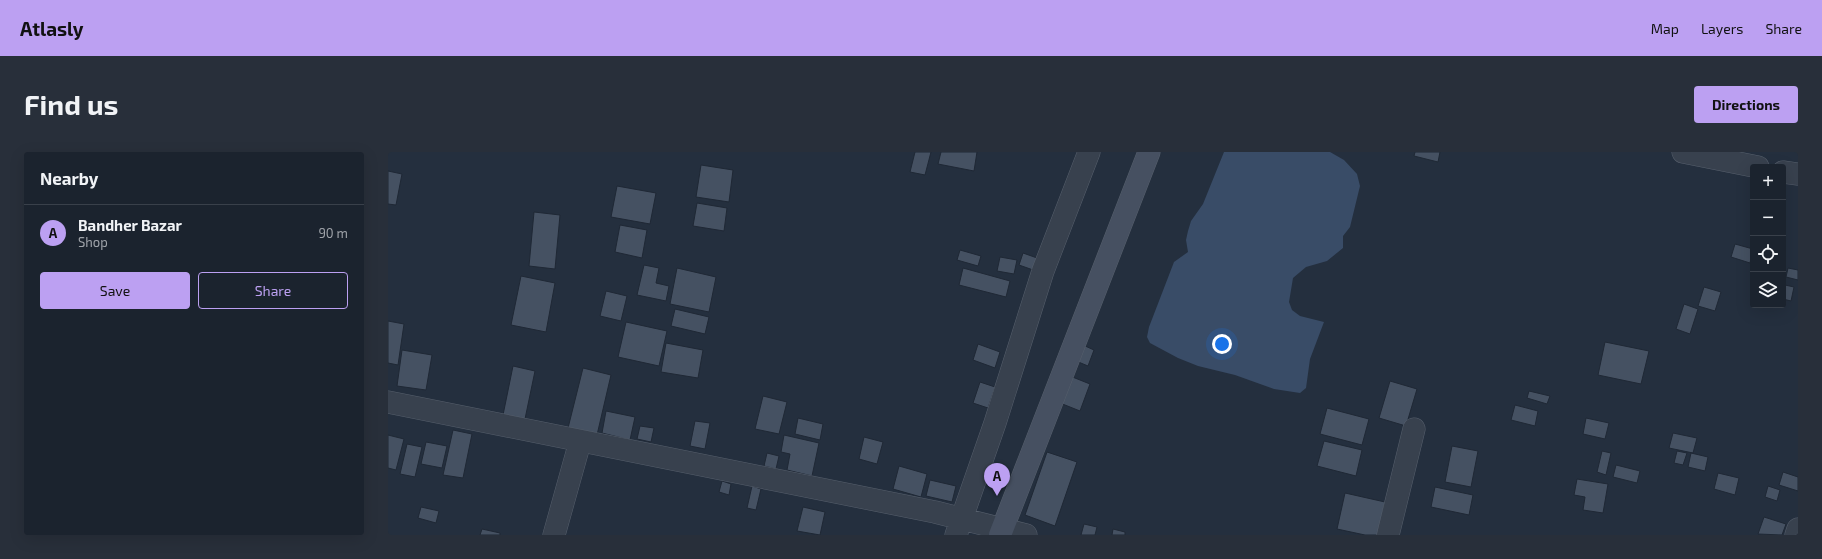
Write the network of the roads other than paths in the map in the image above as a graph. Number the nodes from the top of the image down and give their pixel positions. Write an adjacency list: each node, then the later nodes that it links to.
1 (1089, 152): 10 (street)
2 (1149, 152): 12 (street)
3 (1683, 152): 4 (street)
4 (1750, 165)
5 (1786, 172): 6 (street)
6 (1798, 174)
7 (388, 402): 9 (street)
8 (1414, 428): 15 (street)
9 (580, 442): 10 (street); 13 (street)
10 (958, 527): 12 (street)
11 (1798, 529): 16 (street)
12 (1002, 533): 14 (street)
13 (554, 535)
14 (1026, 535)
15 (1388, 535)
16 (1796, 535)

